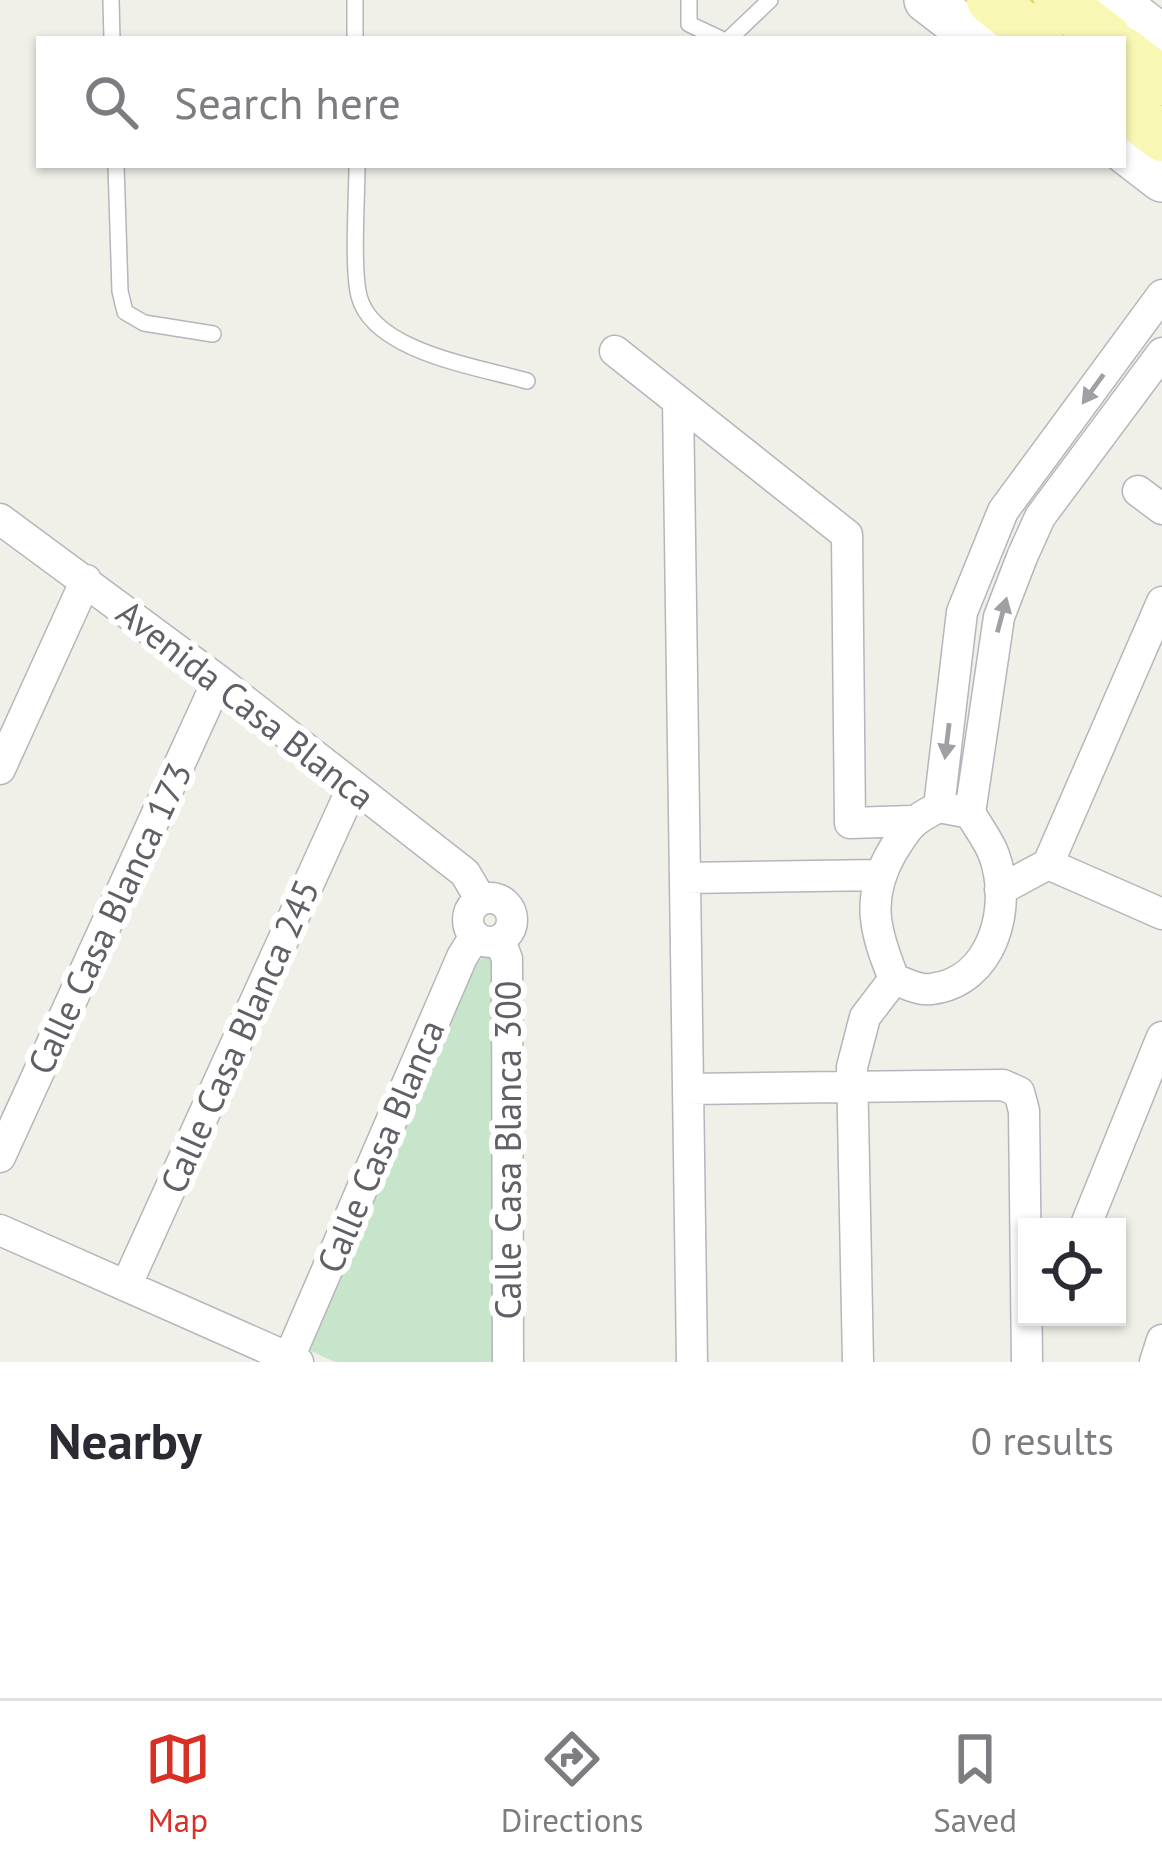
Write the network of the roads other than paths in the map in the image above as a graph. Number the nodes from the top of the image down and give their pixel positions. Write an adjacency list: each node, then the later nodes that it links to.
1 (111, 0): 9 (lane)
2 (355, 0): 10 (lane)
3 (689, 0): 11 (lane)
4 (770, 0): 12 (lane)
5 (927, 0): 13 (main road)
6 (991, 0): 14 (main road)
7 (1058, 0): 15 (main road)
8 (1114, 0): 16 (main road)
9 (112, 36)
10 (355, 36)
11 (718, 36)
12 (728, 36)
13 (974, 36)
14 (1036, 36)
15 (1104, 36)
16 (1162, 38)
17 (1126, 53): 18 (main road)
18 (1162, 81)
19 (1126, 108): 20 (main road)
20 (1162, 137)
21 (1126, 151): 24 (main road)
22 (116, 168): 26 (lane)
23 (357, 168): 29 (lane)
24 (1162, 179)
25 (1162, 295): 38 (street, one-way to 38)
26 (213, 334)
27 (615, 352): 30 (street)
28 (1162, 353): 37 (street, one-way to 28)
29 (527, 381)
30 (678, 401): 39 (street); 43 (street)
31 (0, 519): 32 (street, Avenida Casa Blanca)
32 (86, 580): 34 (street, Avenida Casa Blanca); 35 (street)
33 (1162, 602): 40 (street)
34 (218, 680): 36 (street, Avenida Casa Blanca); 51 (street, Calle Casa Blanca 173)
35 (0, 769)
36 (353, 786): 46 (street, Avenida Casa Blanca); 54 (street, Calle Casa Blanca 245)
37 (970, 813): 38 (street); 44 (street)
38 (925, 814): 39 (street); 41 (street)
39 (850, 823): 42 (street)
40 (1048, 864): 44 (street); 45 (street)
41 (879, 875): 42 (street); 47 (street)
42 (844, 876): 43 (street)
43 (685, 878): 50 (street)
44 (1000, 890): 47 (street)
45 (1162, 914)
46 (487, 938): 57 (street, Calle Casa Blanca); 58 (street, Calle Casa Blanca 300)
47 (894, 980): 49 (street)
48 (1162, 1037): 52 (street)
49 (853, 1085): 50 (street); 60 (street); 61 (street)
50 (688, 1089): 59 (street)
51 (0, 1157)
52 (1089, 1218)
53 (0, 1230): 54 (street)
54 (126, 1286): 57 (street)
55 (1044, 1326): 61 (street)
56 (1162, 1340): 62 (street)
57 (293, 1360)
58 (508, 1362)
59 (692, 1362)
60 (858, 1362)
61 (1029, 1362)
62 (1155, 1362)

